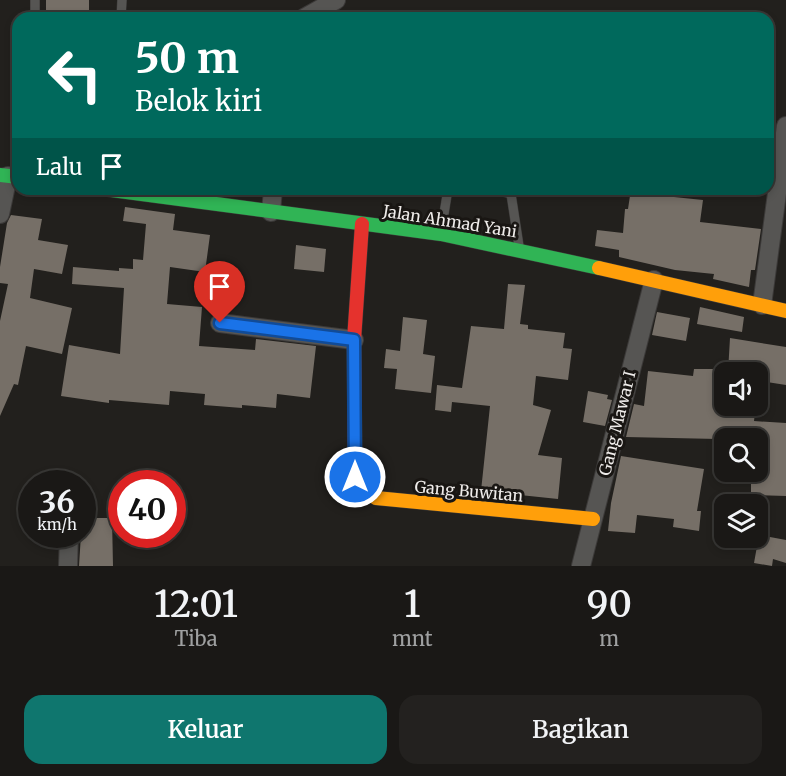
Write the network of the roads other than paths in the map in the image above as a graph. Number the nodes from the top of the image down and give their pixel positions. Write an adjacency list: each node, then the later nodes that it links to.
1 (336, 0): 2 (street)
2 (315, 12)
3 (786, 126): 15 (street)
4 (9, 176): 10 (street)
5 (202, 195): 9 (main road, Jalan Ahmad Yani)
6 (273, 195): 9 (street)
7 (447, 195): 12 (lane)
8 (511, 195): 13 (lane)
9 (272, 212): 11 (main road, Jalan Ahmad Yani)
10 (0, 214)
11 (362, 224): 12 (main road, Jalan Ahmad Yani); 18 (main road, Gang Buwitan)
12 (441, 234): 13 (main road, Jalan Ahmad Yani)
13 (519, 249): 14 (main road, Jalan Ahmad Yani)
14 (654, 280): 15 (main road, Jalan Ahmad Yani); 19 (street, Gang Mawar I)
15 (762, 306): 16 (main road, Jalan Ahmad Yani)
16 (786, 311)
17 (220, 323): 18 (street)
18 (354, 340): 19 (main road, Gang Buwitan)
19 (593, 519): 22 (street, Gang Mawar I)
20 (69, 548): 21 (street)
21 (68, 566)
22 (582, 566)

